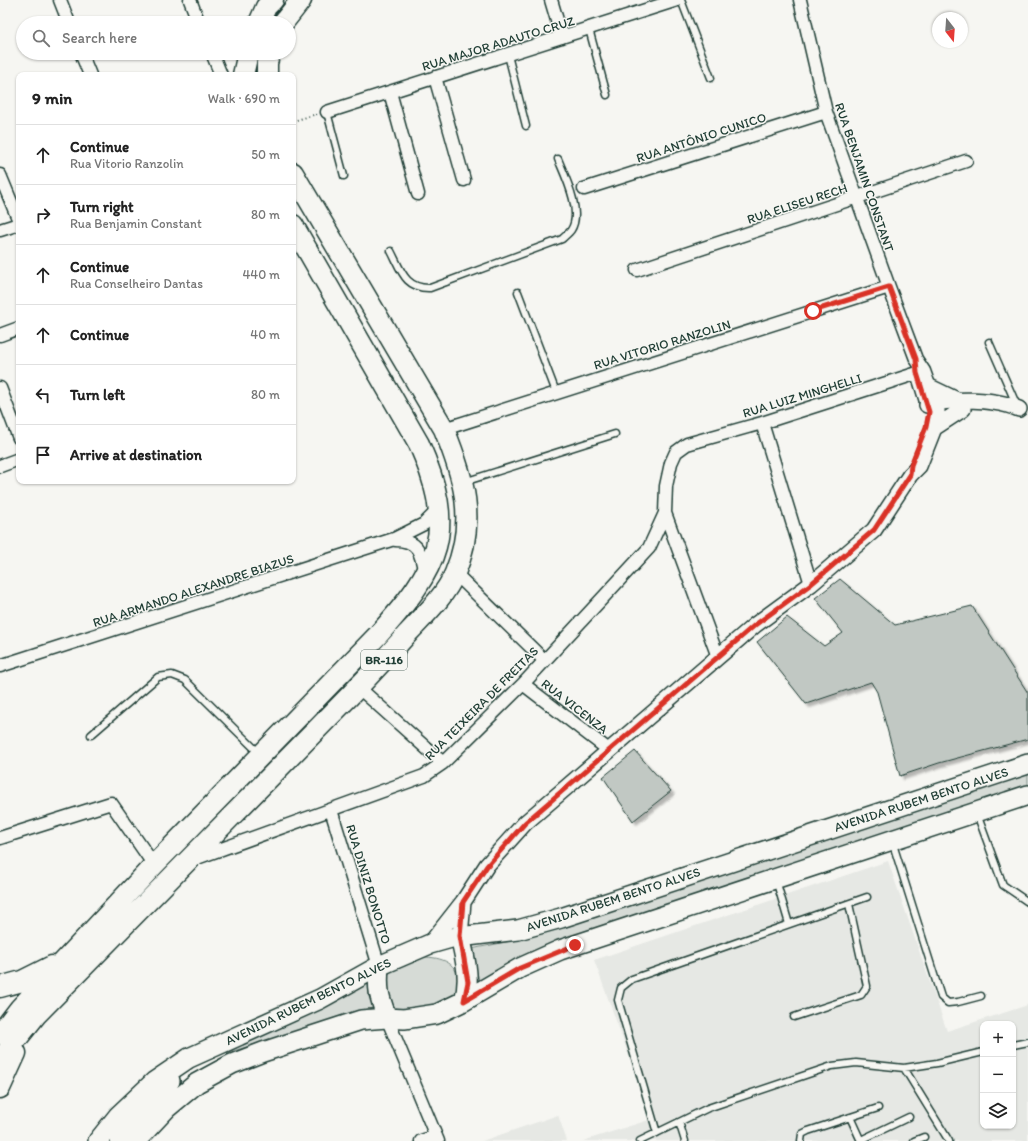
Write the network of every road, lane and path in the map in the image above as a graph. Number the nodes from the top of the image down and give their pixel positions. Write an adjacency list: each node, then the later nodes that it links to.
1 (60, 0): 9 (street)
2 (190, 0): 10 (street)
3 (273, 0): 11 (highway)
4 (301, 0): 12 (highway)
5 (551, 0): 14 (street)
6 (677, 0): 13 (street, RUA MAJOR ADAUTO CRUZ)
7 (681, 0): 25 (lane)
8 (800, 0): 29 (street, RUA BENJAMIN CONSTANT)
9 (66, 16)
10 (196, 16)
11 (262, 16)
12 (288, 16)
13 (589, 29): 14 (street, RUA MAJOR ADAUTO CRUZ); 27 (lane)
14 (562, 37): 15 (street, RUA MAJOR ADAUTO CRUZ)
15 (508, 55): 24 (street, RUA MAJOR ADAUTO CRUZ); 31 (lane)
16 (84, 60): 20 (street)
17 (215, 60): 21 (street)
18 (246, 60): 22 (highway)
19 (268, 60): 23 (highway)
20 (89, 72)
21 (220, 72)
22 (244, 72)
23 (267, 72)
24 (435, 77): 26 (street, RUA MAJOR ADAUTO CRUZ); 37 (street)
25 (710, 78)
26 (390, 92): 28 (street, RUA MAJOR ADAUTO CRUZ); 40 (street)
27 (607, 96)
28 (327, 112): 30 (path); 35 (lane)
29 (826, 112): 38 (street, RUA ANTÔNIO CUNICO); 41 (street, RUA BENJAMIN CONSTANT)
30 (296, 120)
31 (526, 126)
32 (558, 158): 39 (lane)
33 (966, 161): 41 (street, RUA ELISEU RECH)
34 (0, 175): 42 (street)
35 (344, 176)
36 (296, 179): 62 (highway, BR-116)
37 (464, 180)
38 (584, 189): 39 (lane)
39 (572, 193): 46 (lane)
40 (418, 194)
41 (857, 198): 47 (street, RUA ELISEU RECH); 48 (street, RUA BENJAMIN CONSTANT)
42 (16, 214)
43 (16, 225): 44 (street)
44 (0, 230)
45 (296, 236): 70 (highway, BR-116)
46 (390, 251)
47 (637, 270)
48 (889, 287): 53 (street, RUA BENJAMIN CONSTANT); 56 (street, RUA VITORIO RANZOLIN)
49 (518, 292): 56 (lane)
50 (16, 329): 51 (street)
51 (0, 335)
52 (989, 342): 59 (lane)
53 (921, 372): 54 (street, RUA BENJAMIN CONSTANT); 58 (street, RUA BENJAMIN CONSTANT); 60 (street, RUA LUIZ MINGHELLI)
54 (930, 387): 57 (street); 58 (street, RUA BENJAMIN CONSTANT)
55 (0, 388): 63 (street)
56 (556, 392): 62 (street, RUA VITORIO RANZOLIN)
57 (960, 405): 58 (street); 59 (street); 61 (street)
58 (932, 408): 61 (street); 68 (street)
59 (1023, 409)
60 (762, 423): 65 (street, RUA LUIZ MINGHELLI); 75 (street)
61 (934, 428): 68 (street)
62 (444, 429): 69 (highway, BR-116)
63 (16, 430)
64 (615, 434): 69 (lane)
65 (687, 444): 71 (street, RUA TEIXEIRA DE FREITAS)
66 (16, 460): 67 (street)
67 (0, 466)
68 (910, 475): 75 (street)
69 (463, 482): 73 (highway, BR-116)
70 (439, 509): 72 (street, RUA ARMANDO ALEXANDRE BIAZUS); 74 (highway, BR-116)
71 (665, 513): 76 (street); 77 (street, RUA TEIXEIRA DE FREITAS)
72 (394, 540): 74 (street, RUA ARMANDO ALEXANDRE BIAZUS); 78 (street, RUA ARMANDO ALEXANDRE BIAZUS)
73 (455, 573): 77 (street); 80 (highway, BR-116)
74 (425, 575): 83 (highway, BR-116)
75 (811, 584): 76 (street)
76 (718, 657): 82 (street)
77 (544, 660): 79 (street, RUA TEIXEIRA DE FREITAS)
78 (0, 666)
79 (523, 684): 82 (street, RUA VICENZA); 84 (street, RUA TEIXEIRA DE FREITAS)
80 (358, 687): 84 (street); 91 (highway, BR-116)
81 (91, 735): 83 (lane)
82 (610, 751): 95 (street)
83 (261, 755): 92 (highway, BR-116)
84 (443, 763): 87 (street, RUA TEIXEIRA DE FREITAS)
85 (1028, 764): 99 (main road, AVENIDA RUBEM BENTO ALVES)
86 (1028, 795): 88 (main road, AVENIDA RUBEM BENTO ALVES)
87 (332, 810): 91 (street, RUA TEIXEIRA DE FREITAS); 102 (street, RUA DINIZ BONOTTO)
88 (976, 812): 90 (main road, AVENIDA RUBEM BENTO ALVES); 96 (lane)
89 (0, 838): 92 (street)
90 (891, 840): 93 (main road, AVENIDA RUBEM BENTO ALVES); 104 (lane)
91 (187, 861): 106 (highway, BR-116)
92 (154, 865): 101 (highway, BR-116)
93 (776, 878): 98 (lane); 105 (main road, AVENIDA RUBEM BENTO ALVES)
94 (868, 897): 97 (lane)
95 (463, 902): 99 (street); 100 (street)
96 (1028, 902)
97 (849, 904): 98 (lane); 107 (lane)
98 (789, 924): 121 (lane)
99 (465, 931): 100 (main road, AVENIDA RUBEM BENTO ALVES); 105 (main road)
100 (430, 944): 102 (main road, AVENIDA RUBEM BENTO ALVES)
101 (66, 958): 103 (highway); 109 (highway, BR-116)
102 (379, 966): 108 (main road); 113 (main road, AVENIDA RUBEM BENTO ALVES)
103 (0, 988)
104 (981, 996)
105 (464, 1001): 108 (main road, AVENIDA RUBEM BENTO ALVES)
106 (36, 1015): 114 (highway, BR-116); 116 (highway)
107 (794, 1017)
108 (387, 1018): 123 (street); 127 (main road, AVENIDA RUBEM BENTO ALVES)
109 (0, 1034)
110 (1028, 1042): 111 (lane)
111 (1016, 1044)
112 (980, 1053): 115 (lane)
113 (189, 1058): 125 (main road, AVENIDA RUBEM BENTO ALVES); 126 (main road)
114 (0, 1064)
115 (904, 1068): 120 (lane); 133 (lane)
116 (0, 1088)
117 (878, 1108): 118 (lane)
118 (850, 1117): 124 (lane); 131 (lane)
119 (910, 1117): 124 (lane)
120 (680, 1122): 121 (lane); 130 (lane)
121 (657, 1133): 129 (lane)
122 (924, 1136): 132 (lane)
123 (437, 1139): 128 (street)
124 (861, 1140)
125 (98, 1141)
126 (120, 1141)
127 (136, 1141)
128 (421, 1141)
129 (640, 1141)
130 (685, 1141)
131 (801, 1141)
132 (914, 1141)
133 (949, 1141)

